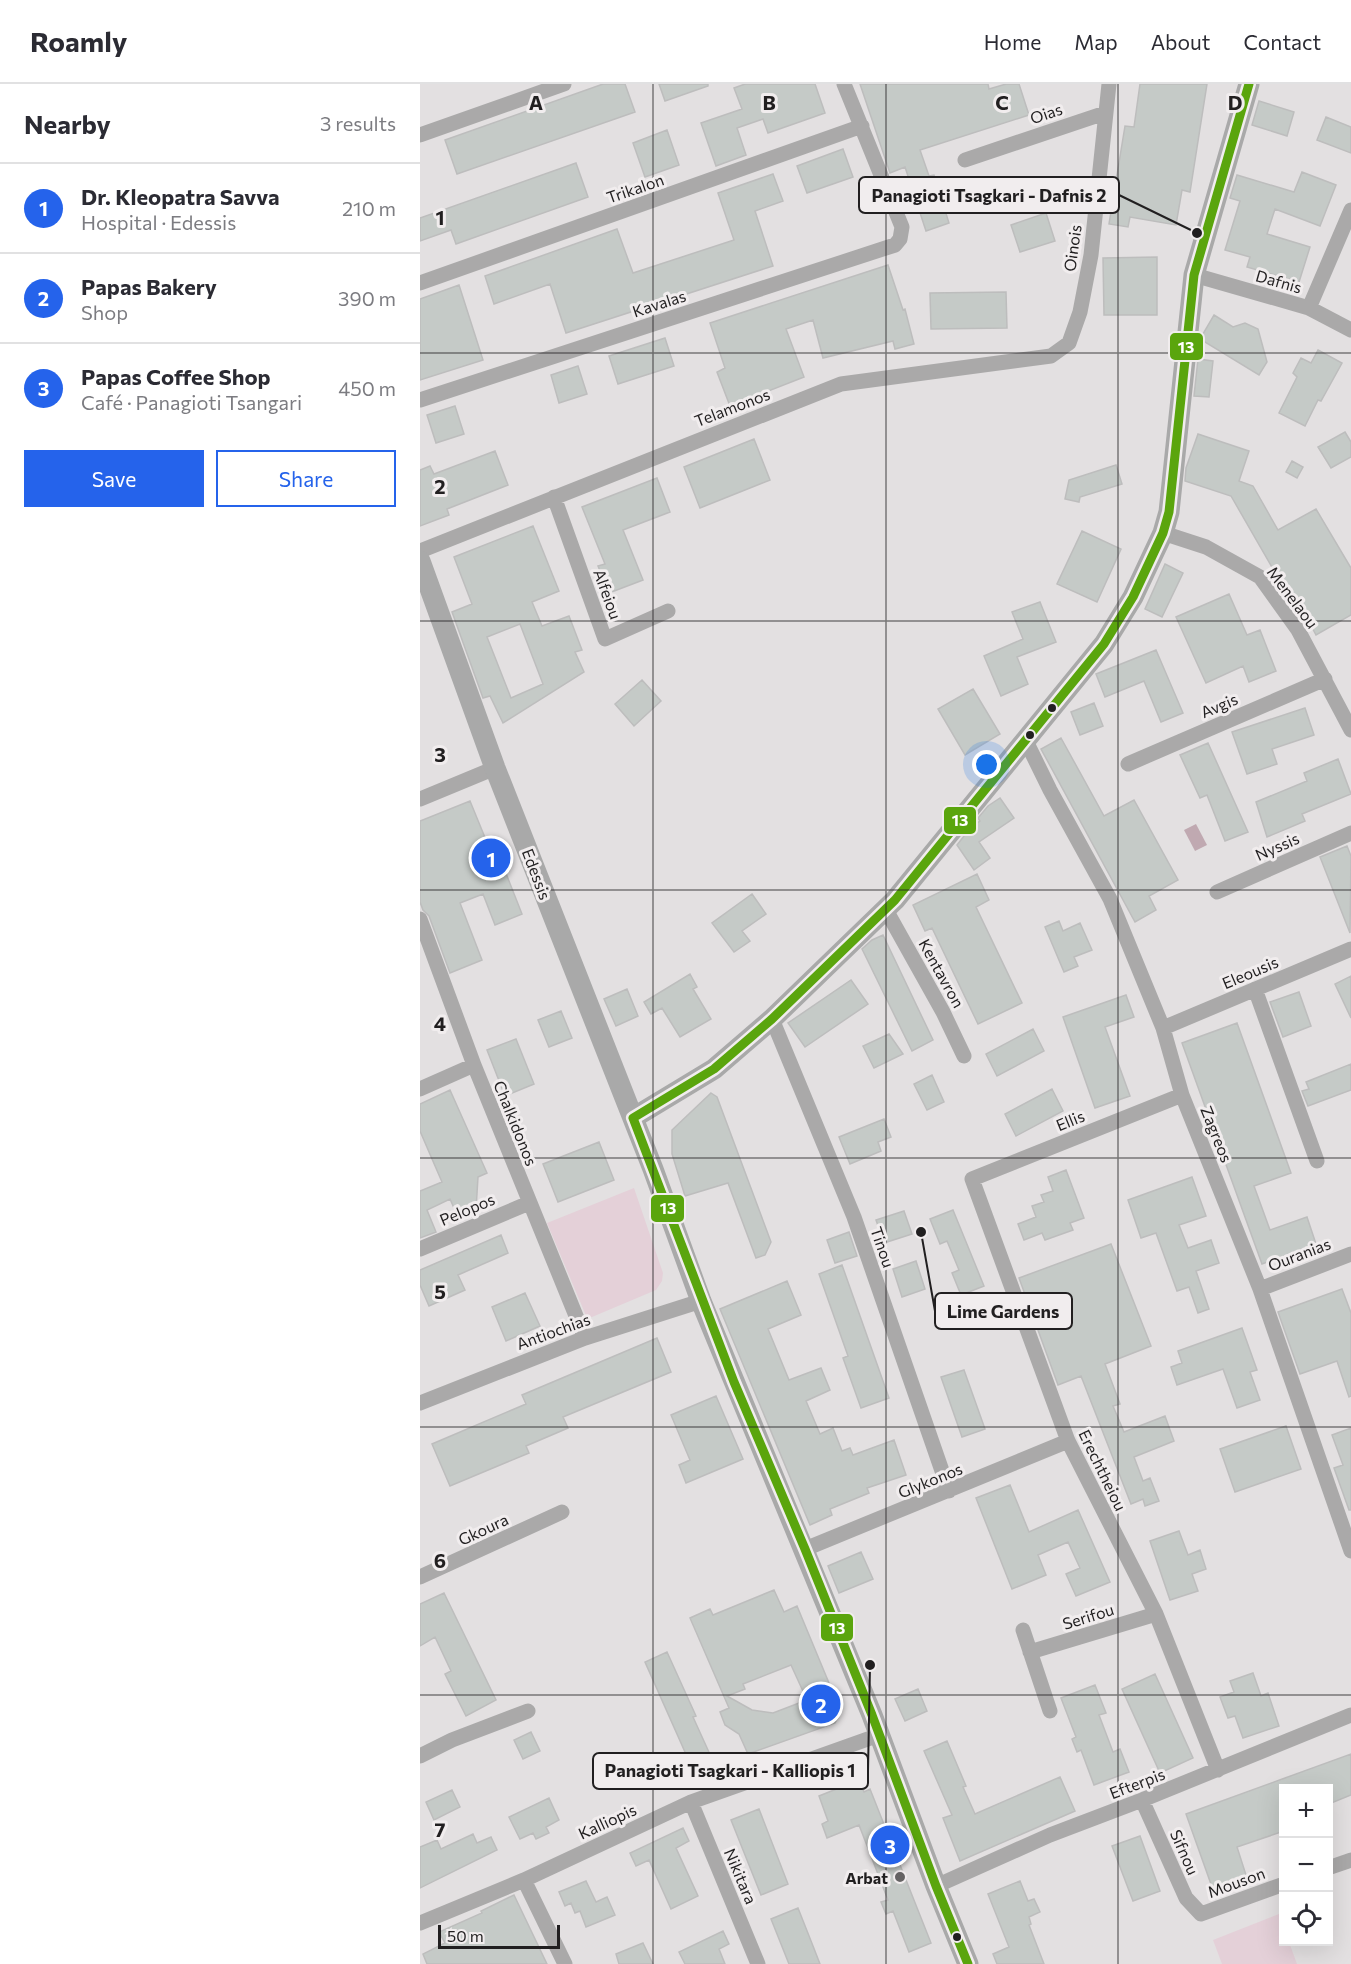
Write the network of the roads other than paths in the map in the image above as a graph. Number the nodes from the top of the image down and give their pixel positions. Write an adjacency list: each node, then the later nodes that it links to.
1 (564, 84): 7 (street)
2 (844, 84): 6 (street)
3 (1109, 84): 5 (street, Oinois)
4 (1249, 84): 10 (main road)
5 (1106, 112): 8 (street, Oias); 14 (street, Oinois)
6 (862, 126): 11 (street, Trikalon); 15 (street, Kavalas)
7 (420, 135)
8 (965, 160)
9 (1351, 210): 12 (street)
10 (1194, 275): 12 (street, Dafnis); 17 (main road)
11 (420, 283)
12 (1309, 308): 13 (street, Dafnis)
13 (1351, 330)
14 (1069, 343): 16 (street, Telamonos)
15 (420, 400)
16 (554, 497): 18 (street, Telamonos); 20 (street, Alfeiou)
17 (1163, 533): 21 (street, Menelaou); 23 (main road)
18 (420, 551)
19 (420, 561): 25 (main road, Edessis)
20 (668, 611)
21 (1324, 679): 22 (street, Menelaou); 24 (street, Avgis)
22 (1351, 730)
23 (1026, 741): 29 (main road); 34 (street, Zagreos)
24 (1128, 764)
25 (495, 768): 26 (street); 39 (main road, Edessis)
26 (420, 799)
27 (1351, 833): 28 (street, Nyssis)
28 (1217, 892)
29 (886, 910): 33 (main road); 35 (street, Kentavron)
30 (422, 929): 36 (street, Chalkidonos)
31 (1351, 949): 32 (street, Eleousis)
32 (1255, 989): 34 (street, Eleousis); 40 (street)
33 (772, 1019): 39 (main road); 50 (street, Tinou)
34 (1162, 1028): 38 (street, Zagreos)
35 (964, 1056)
36 (474, 1065): 37 (street); 42 (street, Chalkidonos)
37 (420, 1089)
38 (1182, 1095): 41 (street, Ellis); 45 (street, Zagreos)
39 (633, 1118): 46 (main road, Edessis)
40 (1317, 1161)
41 (972, 1179): 49 (street, Erechtheiou)
42 (529, 1203): 43 (street, Pelopos); 47 (street, Chalkidonos)
43 (420, 1249)
44 (1351, 1254): 45 (street, Ouranias)
45 (1260, 1289): 53 (street, Zagreos)
46 (701, 1301): 47 (street, Antiochias); 52 (main road, Edessis)
47 (585, 1338): 48 (street, Antiochias)
48 (420, 1403)
49 (1068, 1441): 50 (street, Glykonos); 55 (street, Erechtheiou)
50 (949, 1491): 52 (street, Glykonos)
51 (562, 1512): 54 (street, Gkoura)
52 (805, 1549): 61 (main road, Edessis)
53 (1351, 1551)
54 (420, 1577)
55 (1156, 1614): 57 (street, Serifou); 63 (street, Erechtheiou)
56 (1023, 1630): 57 (street)
57 (1030, 1652): 59 (street)
58 (528, 1711): 62 (street)
59 (1050, 1711)
60 (1351, 1715): 63 (street, Efterpis)
61 (879, 1735): 65 (street, Kalliopis); 69 (main road, Edessis)
62 (420, 1756)
63 (1218, 1770): 64 (street, Efterpis)
64 (1142, 1800): 69 (street, Efterpis); 71 (street, Sifnou)
65 (691, 1802): 68 (street, Kalliopis); 74 (street, Nikitara)
66 (1351, 1860): 67 (street)
67 (1333, 1867)
68 (524, 1880): 72 (street, Kalliopis); 73 (street)
69 (936, 1886): 75 (main road, Edessis)
70 (1279, 1886): 71 (street, Mouson)
71 (1201, 1914)
72 (420, 1923)
73 (565, 1964)
74 (758, 1964)
75 (968, 1964)

